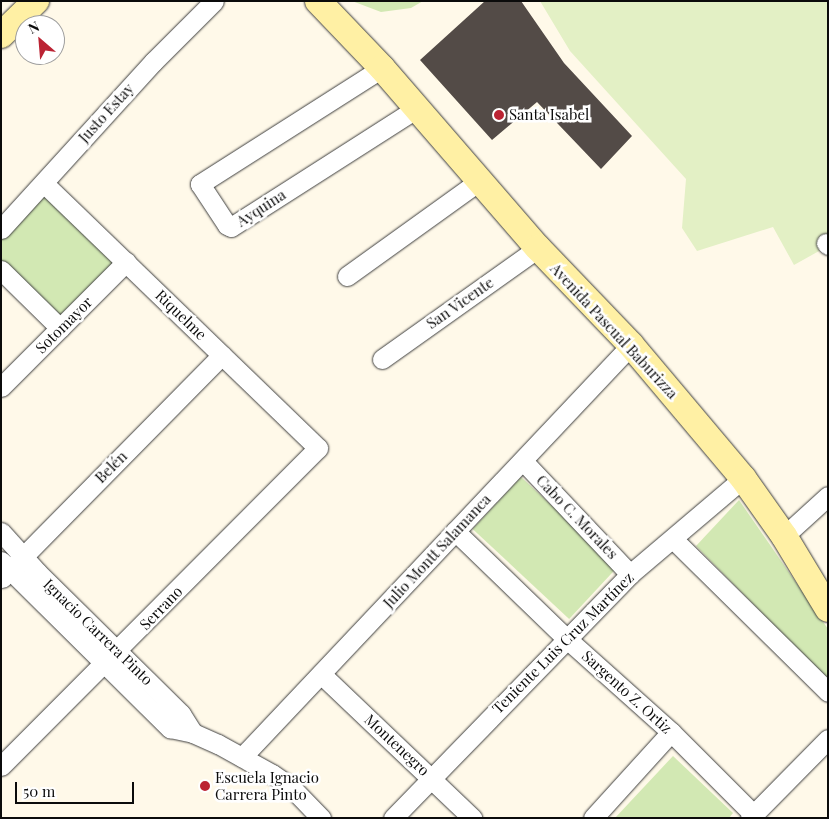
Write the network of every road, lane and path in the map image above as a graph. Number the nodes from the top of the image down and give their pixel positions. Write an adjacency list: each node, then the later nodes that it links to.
1 (36, 1): 5 (main road)
2 (214, 1): 8 (street, Justo Estay)
3 (318, 1): 6 (main road, Avenida Pascual Baburizza)
4 (330, 1): 6 (main road, Avenida Pascual Baburizza)
5 (1, 35)
6 (382, 68): 7 (main road, Avenida Pascual Baburizza); 7 (street, Ayquina)
7 (417, 108): 9 (main road, Avenida Pascual Baburizza)
8 (44, 182): 10 (street, Justo Estay); 12 (street, Riquelme)
9 (478, 182): 11 (main road, Avenida Pascual Baburizza); 14 (street)
10 (1, 229)
11 (538, 248): 16 (main road, Avenida Pascual Baburizza); 18 (street, San Vicente)
12 (126, 262): 15 (street, Sotomayor); 17 (street, Riquelme)
13 (1, 270): 15 (street)
14 (347, 276)
15 (60, 328): 19 (street, Sotomayor)
16 (631, 345): 21 (street, Julio Montt Salamanca); 22 (main road, Avenida Pascual Baburizza)
17 (222, 355): 20 (street, Riquelme); 28 (street, Belén)
18 (382, 358)
19 (1, 387)
20 (318, 448): 32 (street, Serrano)
21 (523, 461): 24 (street, Julio Montt Salamanca); 29 (street, Cabo C. Morales)
22 (743, 478): 26 (main road, Avenida Pascual Baburizza); 27 (street, Teniente Luis Cruz Martínez)
23 (828, 496): 26 (street)
24 (455, 531): 31 (street, Sargento Z. Ortiz); 34 (street, Julio Montt Salamanca)
25 (1, 532): 28 (street, Ignacio Carrera Pinto)
26 (784, 536): 30 (main road, Avenida Pascual Baburizza)
27 (673, 539): 29 (street, Teniente Luis Cruz Martínez); 35 (street)
28 (9, 567): 32 (street, Ignacio Carrera Pinto); 33 (street, Ignacio Carrera Pinto)
29 (630, 574): 31 (street, Teniente Luis Cruz Martínez)
30 (828, 609)
31 (567, 638): 36 (street, Sargento Z. Ortiz); 41 (street, Teniente Luis Cruz Martínez)
32 (118, 652): 33 (street, Serrano); 37 (street, Ignacio Carrera Pinto)
33 (103, 664): 37 (street, Ignacio Carrera Pinto); 40 (street, Serrano)
34 (321, 674): 39 (street, Julio Montt Salamanca); 41 (street, Montenegro)
35 (828, 692)
36 (672, 732): 42 (street, Sargento Z. Ortiz); 46 (street)
37 (193, 733): 39 (street, Ignacio Carrera Pinto)
38 (828, 739): 42 (street)
39 (242, 756): 43 (street, Ignacio Carrera Pinto)
40 (1, 766)
41 (431, 777): 44 (street, Teniente Luis Cruz Martínez); 45 (street, Montenegro)
42 (752, 816)
43 (321, 818)
44 (393, 818)
45 (472, 818)
46 (593, 818)

